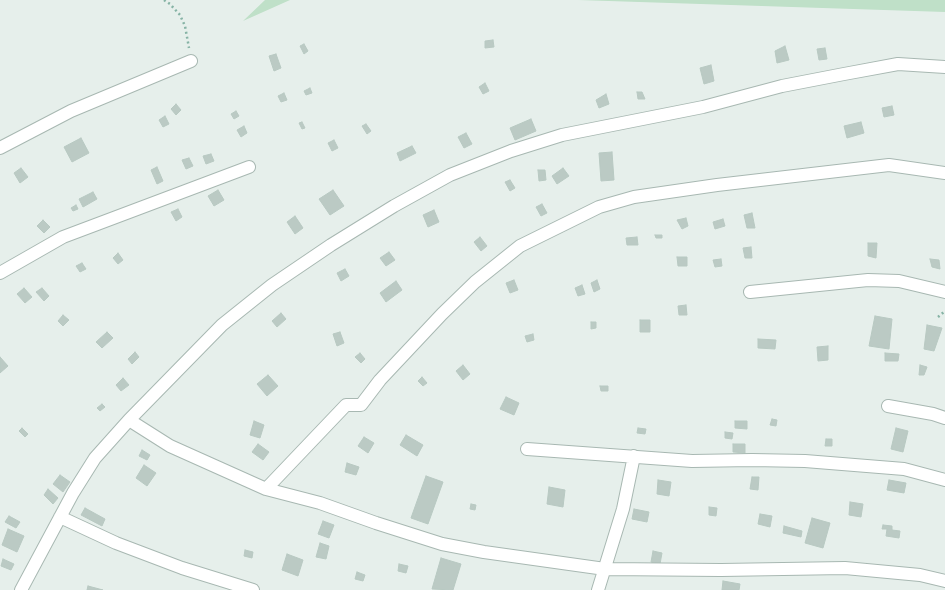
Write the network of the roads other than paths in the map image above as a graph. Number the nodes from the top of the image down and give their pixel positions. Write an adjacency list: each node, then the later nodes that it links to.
1 (191, 60): 3 (street)
2 (945, 67): 11 (street)
3 (0, 148)
4 (249, 168): 6 (street)
5 (945, 173): 15 (street)
6 (0, 273)
7 (750, 292): 8 (street)
8 (945, 292)
9 (888, 406): 10 (street)
10 (945, 418)
11 (129, 420): 15 (street); 16 (street)
12 (527, 449): 13 (street)
13 (634, 456): 14 (street); 17 (street)
14 (945, 480)
15 (266, 489): 17 (street)
16 (60, 517): 19 (street); 20 (street)
17 (605, 569): 18 (street); 21 (street)
18 (945, 581)
19 (21, 590)
20 (253, 590)
21 (598, 590)

